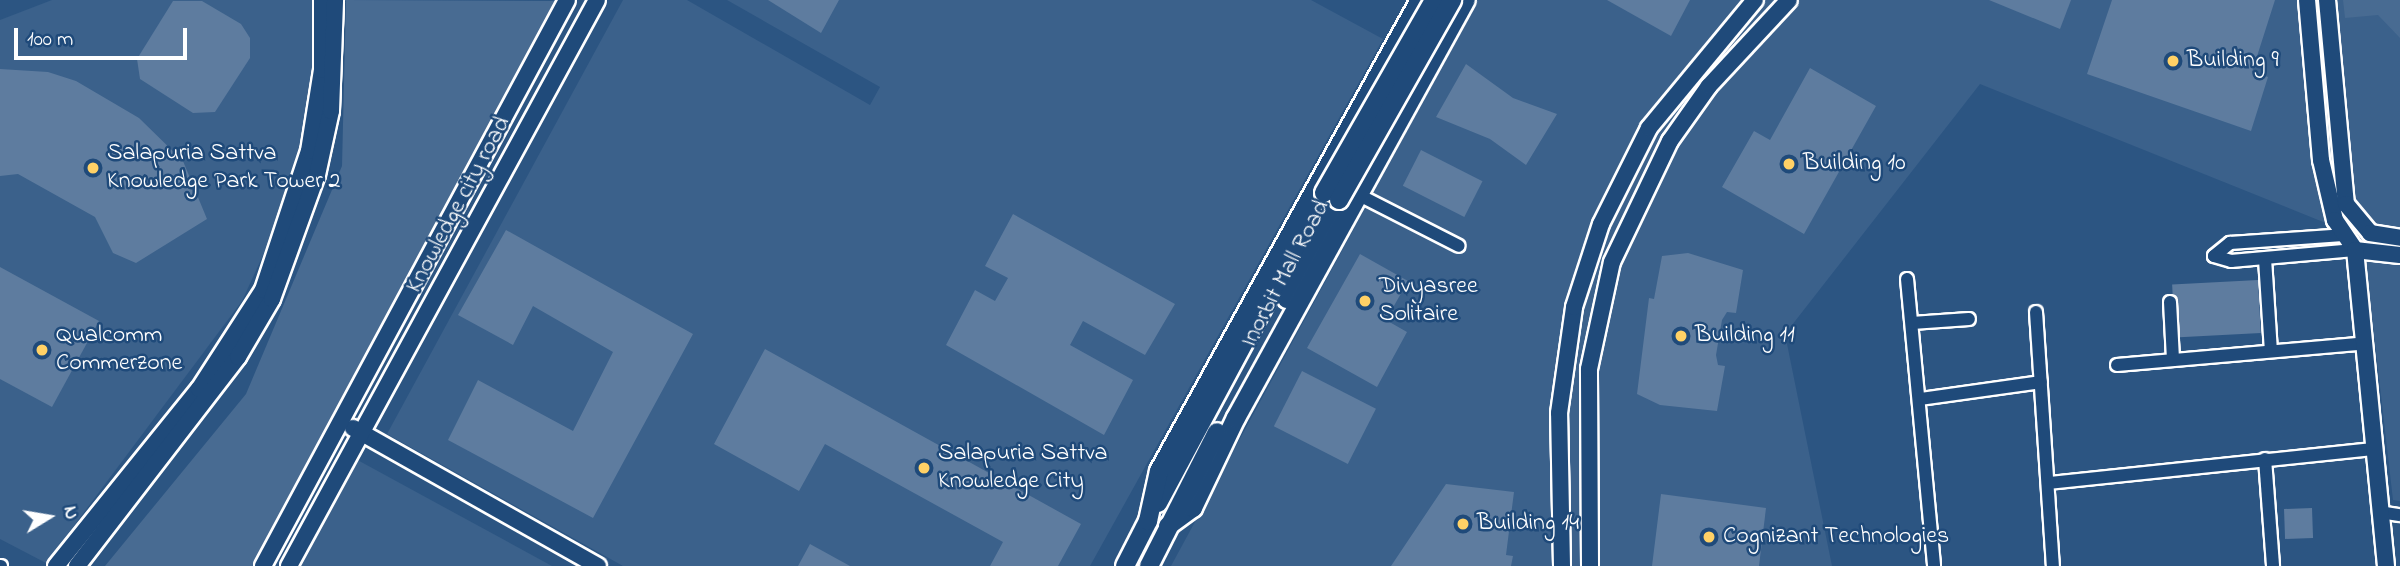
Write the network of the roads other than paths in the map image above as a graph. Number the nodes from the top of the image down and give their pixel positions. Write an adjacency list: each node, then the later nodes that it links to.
1 (322, 0): 45 (street)
2 (335, 0): 46 (street)
3 (567, 0): 36 (street, Knowledge city road)
4 (597, 0): 37 (street, Knowledge city road)
5 (1420, 0): 13 (main road, Inorbit Mall Road)
6 (1434, 0): 16 (main road, bridge)
7 (1452, 0): 16 (main road, bridge)
8 (1466, 0): 14 (main road, Inorbit Mall Road)
9 (1755, 0): 34 (street)
10 (2307, 0): 17 (street)
11 (2327, 0): 18 (street)
12 (1785, 1): 35 (street)
13 (1374, 82): 14 (main road); 43 (main road, Inorbit Mall Road)
14 (1408, 103): 15 (main road, Inorbit Mall Road)
15 (1357, 194): 19 (street); 44 (main road, Inorbit Mall Road)
16 (1332, 197): 43 (main road); 44 (main road)
17 (2343, 235): 20 (street); 22 (street)
18 (2400, 238)
19 (1459, 246)
20 (2355, 250): 21 (street); 22 (street); 28 (street)
21 (2400, 255)
22 (2265, 259): 29 (street)
23 (1907, 279): 27 (street)
24 (2170, 302): 30 (street)
25 (2036, 312): 32 (street)
26 (1969, 319): 27 (street)
27 (1912, 323): 33 (street)
28 (2366, 343): 29 (street); 38 (street)
29 (2271, 351): 30 (street)
30 (2173, 360): 31 (street)
31 (2117, 365)
32 (2040, 382): 33 (street); 40 (street)
33 (1920, 400): 54 (street)
34 (1559, 413): 35 (street); 52 (street)
35 (1586, 413): 53 (street)
36 (341, 422): 37 (street); 47 (street, Knowledge city road)
37 (362, 432): 48 (street, Knowledge city road); 49 (street)
38 (2374, 449): 39 (street); 41 (street)
39 (2265, 459): 40 (street); 56 (street)
40 (2049, 483): 55 (street)
41 (2380, 512): 42 (street); 57 (street)
42 (2400, 515)
43 (1148, 521): 50 (main road, Inorbit Mall Road)
44 (1168, 526): 51 (main road, Inorbit Mall Road)
45 (56, 566)
46 (76, 566)
47 (263, 566)
48 (289, 566)
49 (598, 566)
50 (1125, 566)
51 (1149, 566)
52 (1562, 566)
53 (1590, 566)
54 (1934, 566)
55 (2053, 566)
56 (2273, 566)
57 (2386, 566)

